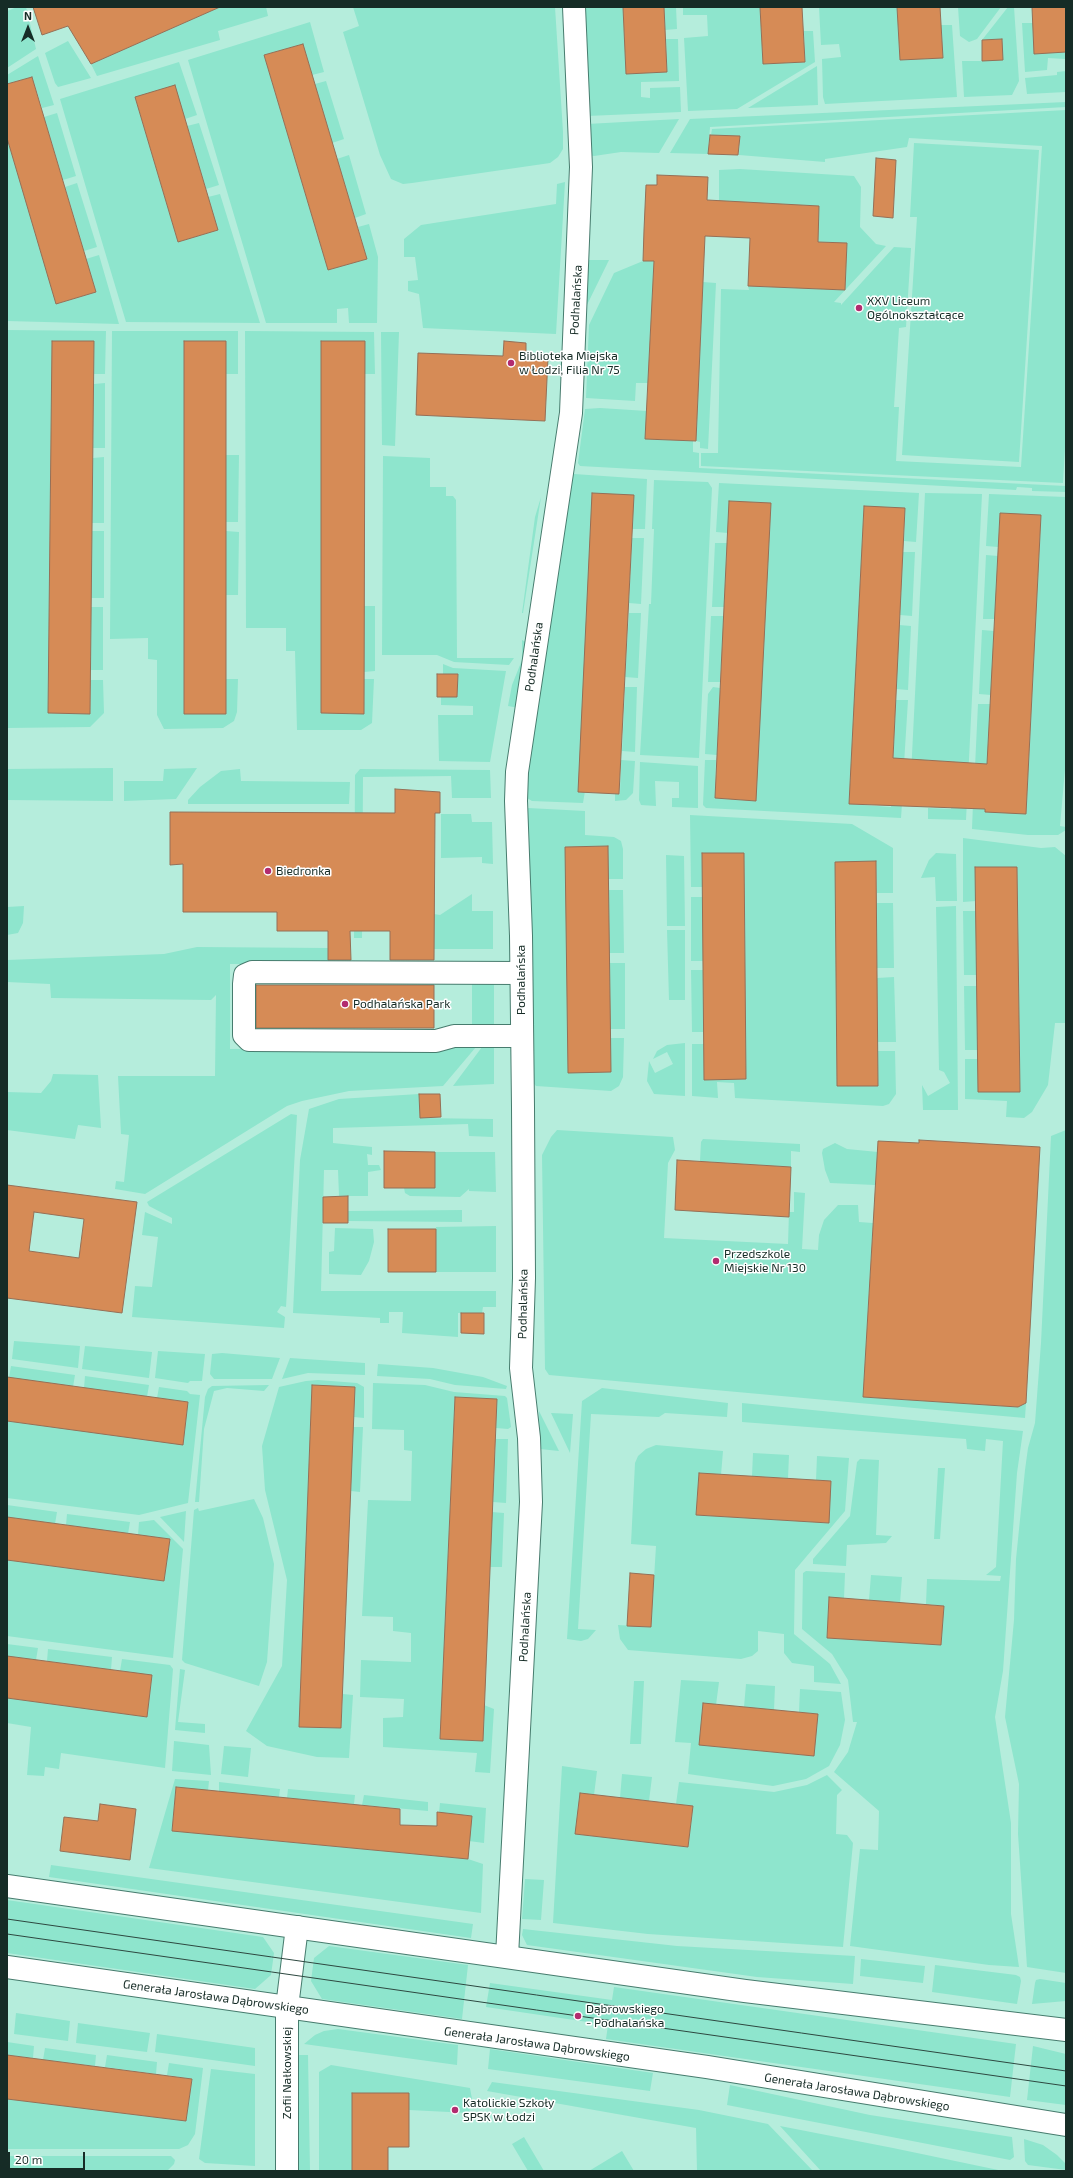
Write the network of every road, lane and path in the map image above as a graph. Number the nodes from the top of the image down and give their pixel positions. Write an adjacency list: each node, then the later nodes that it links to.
1 (574, 7): 2 (street, Podhalańska)
2 (521, 973): 3 (street, Podhalańska); 3 (street)
3 (521, 1036): 6 (street, Podhalańska)
4 (7, 1886): 5 (street)
5 (297, 1927): 6 (street); 8 (street, Zofii Nałkowskiej)
6 (507, 1956): 9 (street)
7 (7, 1967): 8 (street, Generała Jarosława Dąbrowskiego)
8 (287, 2008): 10 (street, Generała Jarosława Dąbrowskiego); 11 (street, Zofii Nałkowskiej)
9 (1066, 2030)
10 (1066, 2125)
11 (287, 2171)

